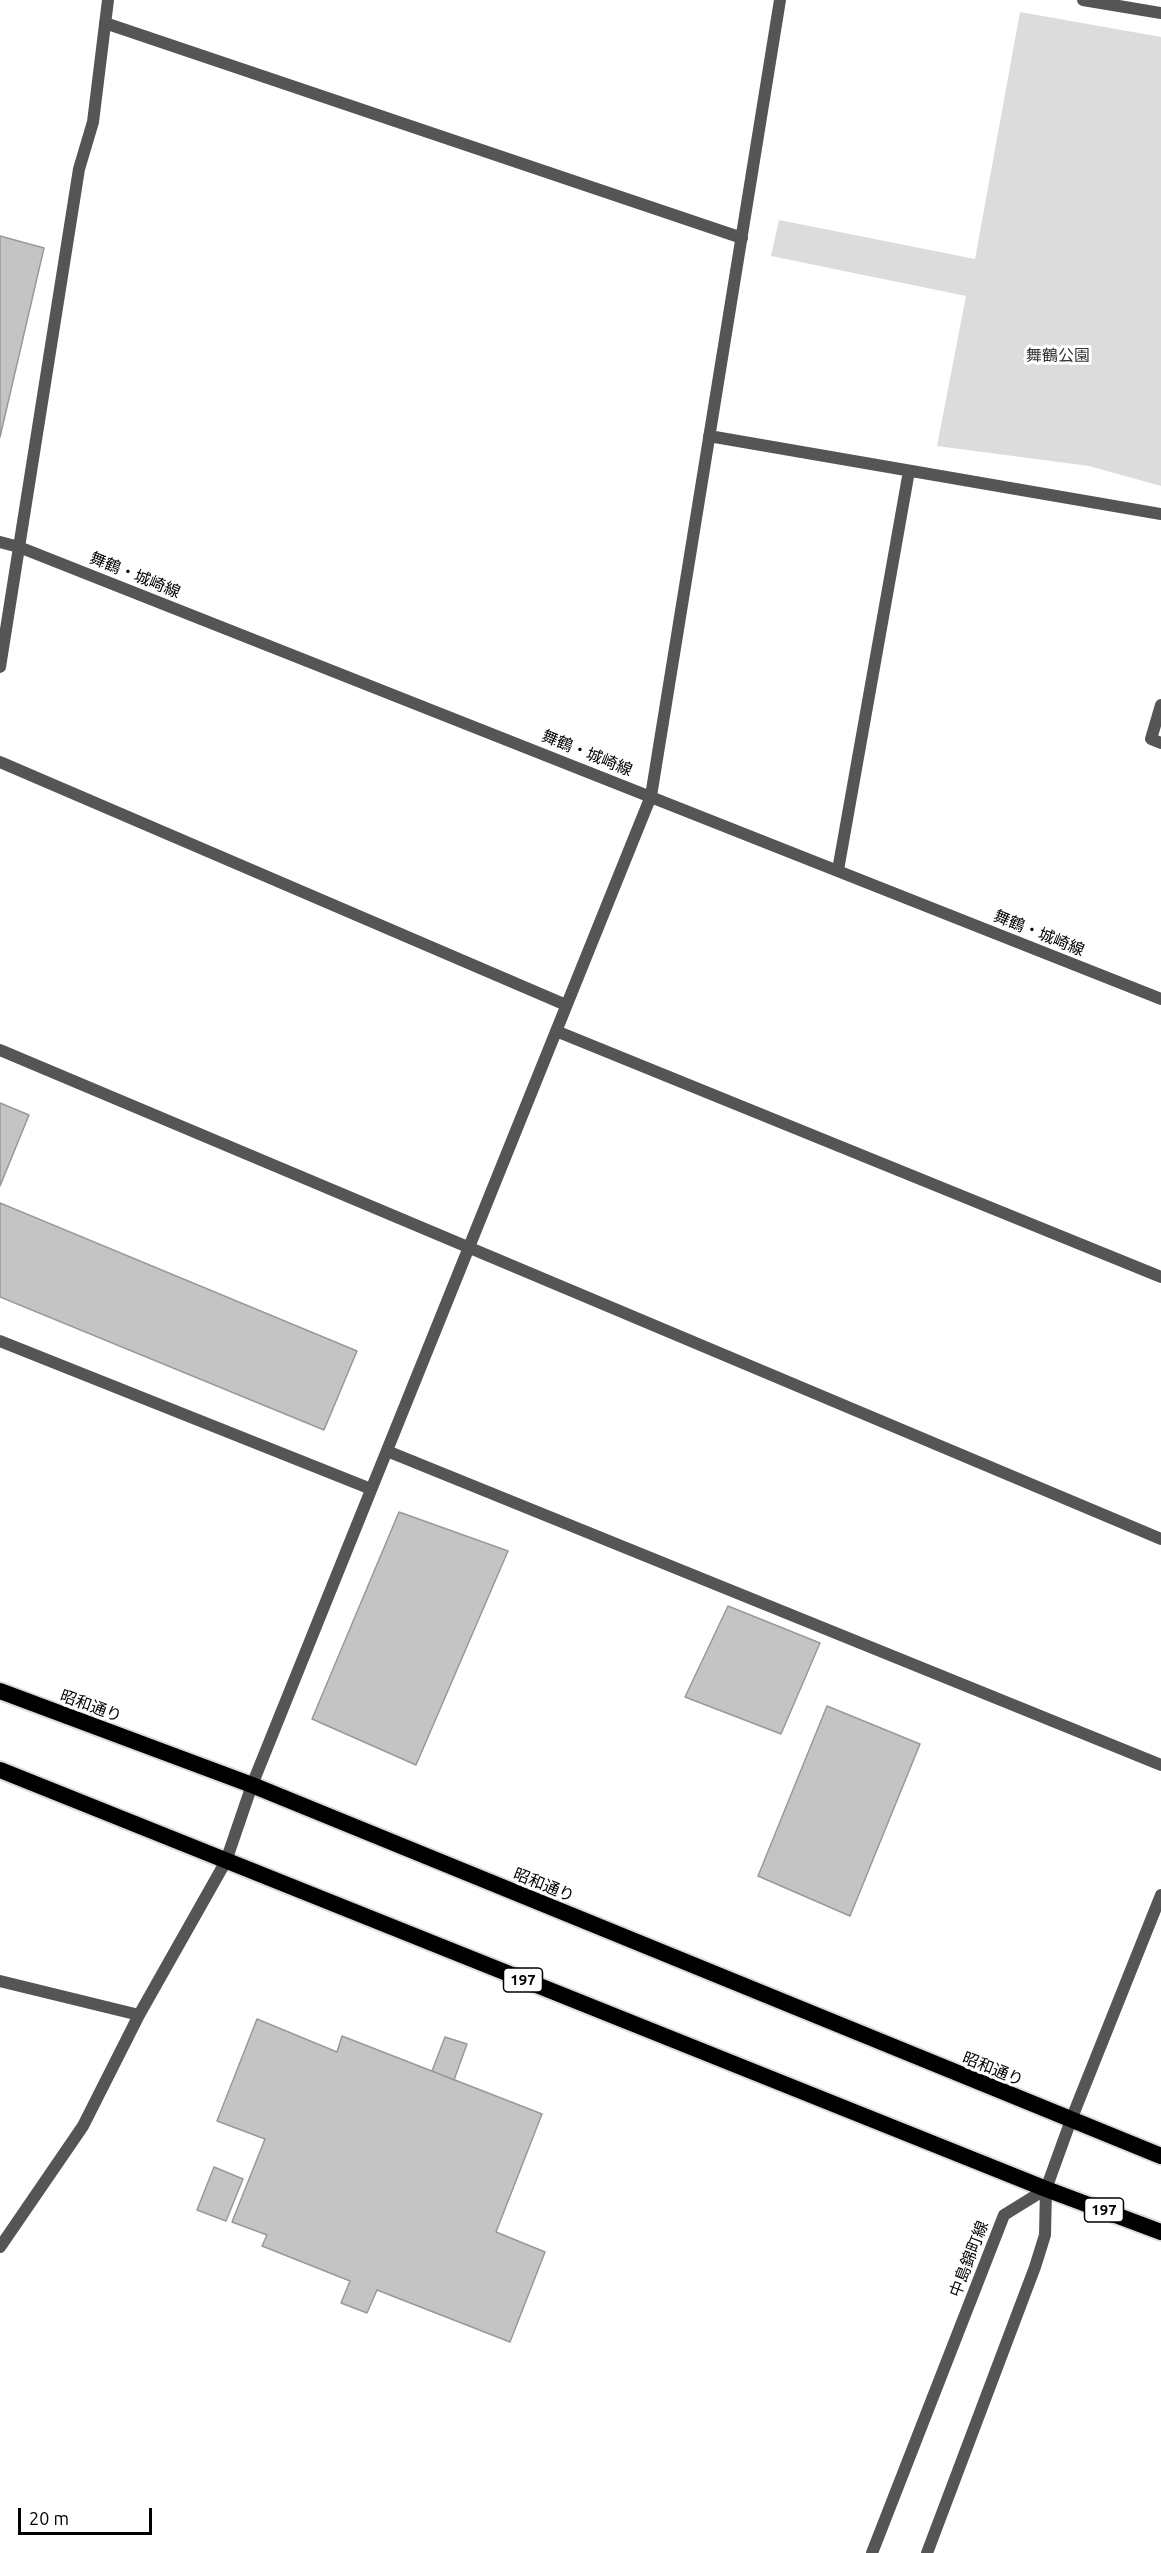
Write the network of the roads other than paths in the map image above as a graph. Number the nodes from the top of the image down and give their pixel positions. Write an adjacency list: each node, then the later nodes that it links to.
1 (108, 0): 5 (street)
2 (780, 0): 6 (street)
3 (1083, 0): 4 (street)
4 (1161, 13)
5 (105, 23): 6 (street); 11 (street)
6 (742, 238): 7 (street)
7 (709, 436): 8 (street); 16 (street)
8 (909, 471): 9 (street); 17 (street)
9 (1161, 514)
10 (0, 542): 11 (street, 舞鶴・城崎線)
11 (19, 547): 12 (street); 16 (street, 舞鶴・城崎線)
12 (0, 667)
13 (1161, 705): 14 (street)
14 (1161, 743)
15 (0, 762): 19 (street)
16 (651, 796): 17 (street, 舞鶴・城崎線); 19 (street)
17 (838, 870): 18 (street, 舞鶴・城崎線)
18 (1161, 999)
19 (566, 1005): 20 (street)
20 (556, 1031): 22 (street); 23 (street)
21 (0, 1050): 22 (street)
22 (469, 1246): 25 (street); 27 (street)
23 (1161, 1277)
24 (0, 1341): 26 (street)
25 (387, 1451): 26 (street); 29 (street)
26 (371, 1489): 31 (street)
27 (1161, 1539)
28 (0, 1691): 31 (highway, 昭和通り)
29 (1161, 1765)
30 (0, 1770): 32 (highway, 197)
31 (252, 1785): 32 (street); 36 (highway, 昭和通り)
32 (226, 1861): 35 (street); 38 (highway, 197)
33 (1161, 1895): 36 (street)
34 (0, 1981): 35 (street)
35 (139, 2015): 40 (street)
36 (1071, 2120): 37 (highway, 昭和通り); 38 (street)
37 (1161, 2156)
38 (1046, 2189): 39 (highway, 197); 41 (street, 中島錦町線); 42 (street)
39 (1161, 2232)
40 (0, 2247)
41 (872, 2553)
42 (927, 2553)

